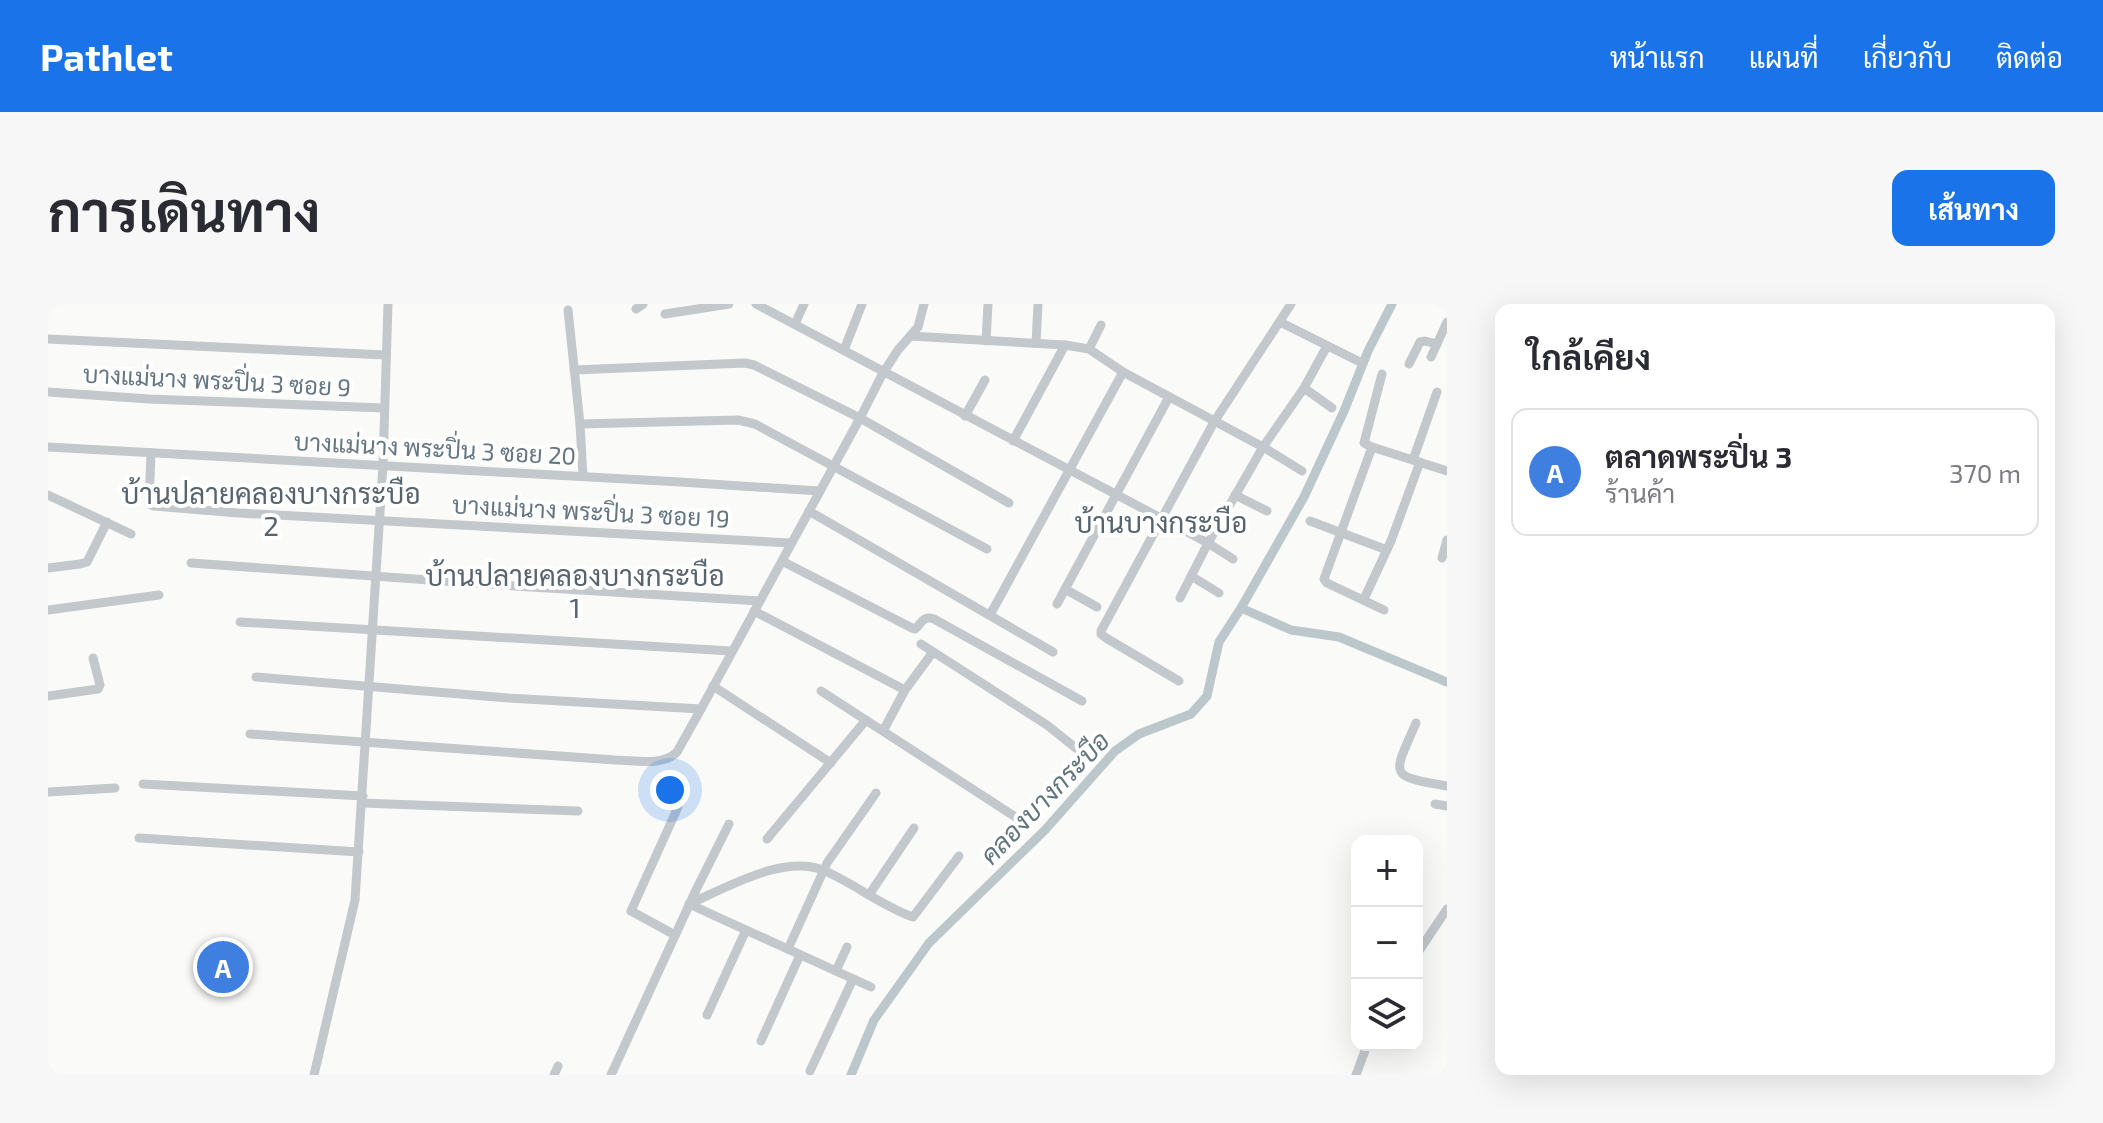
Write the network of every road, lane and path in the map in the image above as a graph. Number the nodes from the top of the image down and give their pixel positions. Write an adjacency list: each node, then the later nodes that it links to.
1 (388, 304): 25 (street)
2 (728, 304): 11 (street)
3 (756, 304): 13 (street)
4 (804, 304): 13 (street)
5 (862, 304): 24 (street)
6 (924, 304): 16 (street)
7 (988, 304): 18 (street)
8 (1038, 304): 19 (street)
9 (1291, 304): 12 (street)
10 (568, 310): 29 (street)
11 (665, 314)
12 (1280, 322): 22 (street); 42 (street)
13 (795, 324): 24 (street)
14 (1101, 325): 23 (street)
15 (1446, 327): 20 (street)
16 (910, 336): 18 (street); 31 (street)
17 (48, 339): 25 (street)
18 (986, 341): 19 (street)
19 (1036, 343): 21 (street)
20 (1437, 344): 26 (street); 28 (street)
21 (1065, 345): 23 (street); 44 (street)
22 (1327, 346): 27 (street); 34 (street)
23 (1089, 349): 30 (street)
24 (844, 350): 31 (street)
25 (385, 355): 38 (street)
26 (1431, 357)
27 (1360, 362)
28 (1409, 364)
29 (574, 370): 41 (street); 43 (street)
30 (1123, 372): 37 (street); 52 (street)
31 (883, 373): 40 (street); 41 (street)
32 (1382, 374): 47 (street)
33 (985, 380): 40 (street)
34 (1304, 388): 39 (street); 46 (street)
35 (48, 392): 38 (street, บางแม่นาง พระปิ่น 3 ซอย 9)
36 (1437, 392): 49 (street)
37 (1169, 397): 42 (street); 58 (street)
38 (384, 408): 50 (street)
39 (1332, 408)
40 (965, 416): 44 (street)
41 (860, 418): 51 (street); 60 (street)
42 (1214, 422): 46 (street); 64 (street)
43 (580, 424): 51 (street); 55 (street)
44 (1013, 441): 52 (street)
45 (48, 447): 48 (street, บางแม่นาง พระปิ่น 3 ซอย 20)
46 (1263, 447): 53 (street); 59 (street)
47 (1372, 447): 49 (street); 68 (street)
48 (151, 453): 50 (street, บางแม่นาง พระปิ่น 3 ซอย 20); 63 (street, บางแม่นาง พระปิ่น 3 ซอย 19)
49 (1417, 461): 54 (street); 73 (street)
50 (383, 465): 55 (street, บางแม่นาง พระปิ่น 3 ซอย 20); 63 (street)
51 (834, 465): 56 (street); 72 (street)
52 (1069, 471): 58 (street); 92 (street)
53 (1302, 471)
54 (1447, 471)
55 (583, 476): 56 (street, บางแม่นาง พระปิ่น 3 ซอย 20)
56 (820, 491): 61 (street)
57 (48, 495): 66 (street)
58 (1115, 495): 64 (street); 81 (street)
59 (1235, 495): 62 (street); 71 (street)
60 (1009, 503)
61 (809, 511): 70 (street); 92 (street)
62 (1267, 511)
63 (378, 519): 70 (street, บางแม่นาง พระปิ่น 3 ซอย 19); 79 (street)
64 (1162, 519): 71 (street); 101 (street)
65 (1310, 521): 68 (street)
66 (107, 522): 67 (street); 78 (street)
67 (131, 534)
68 (1342, 534): 73 (street); 85 (street)
69 (1447, 540): 74 (street)
70 (791, 543): 76 (street)
71 (1208, 543): 75 (street); 80 (street)
72 (987, 549)
73 (1387, 550): 85 (street)
74 (1442, 558)
75 (1233, 559)
76 (782, 561): 86 (street); 107 (street)
77 (191, 563): 79 (street)
78 (48, 568)
79 (375, 575): 86 (street); 94 (street)
80 (1191, 576): 82 (street); 84 (street)
81 (1065, 589): 87 (street); 88 (street)
82 (1219, 593)
83 (159, 595): 89 (street)
84 (1180, 598)
85 (1364, 599): 90 (street)
86 (760, 601): 91 (street)
87 (1057, 604)
88 (1097, 607)
89 (48, 610)
90 (1384, 610)
91 (754, 611): 96 (street); 104 (street)
92 (990, 615): 98 (street)
93 (240, 622): 94 (street)
94 (373, 629): 96 (street); 102 (street)
95 (921, 644): 97 (street)
96 (731, 651): 103 (street)
97 (933, 652): 104 (street); 114 (street)
98 (1053, 652)
99 (93, 658): 106 (street)
100 (256, 677): 102 (street)
101 (1179, 681)
102 (368, 685): 108 (street); 113 (street)
103 (713, 686): 108 (street); 115 (street)
104 (905, 690): 111 (street)
105 (821, 691): 109 (street)
106 (48, 696)
107 (1082, 701)
108 (701, 709): 113 (street)
109 (866, 720): 111 (street); 115 (street)
110 (1416, 723): 117 (street)
111 (883, 731): 126 (street)
112 (250, 734): 113 (street)
113 (366, 742): 121 (street)
114 (1087, 757)
115 (831, 763): 130 (street)
116 (143, 784): 121 (street)
117 (1447, 786)
118 (115, 788): 119 (street)
119 (48, 792)
120 (876, 793): 133 (street)
121 (362, 799): 125 (street); 131 (street)
122 (1435, 804): 123 (street)
123 (1447, 806)
124 (678, 807): 138 (street)
125 (578, 811)
126 (1017, 818)
127 (729, 824): 135 (street)
128 (914, 828): 134 (street)
129 (139, 838): 131 (street)
130 (767, 839)
131 (359, 852): 150 (street)
132 (959, 856): 134 (street)
133 (824, 871): 134 (street); 135 (street); 141 (street)
134 (869, 895)
135 (689, 904): 137 (street); 138 (street)
136 (1447, 909): 139 (street)
137 (746, 930): 141 (street); 146 (street)
138 (675, 935): 151 (street)
139 (1423, 945)
140 (847, 947): 143 (street)
141 (788, 949): 142 (street)
142 (800, 955): 143 (street); 147 (street)
143 (836, 971): 144 (street)
144 (853, 979): 145 (street); 149 (street)
145 (871, 987)
146 (707, 1015)
147 (761, 1041)
148 (1365, 1051): 152 (street)
149 (810, 1071)
150 (314, 1075)
151 (611, 1075)
152 (1356, 1075)

